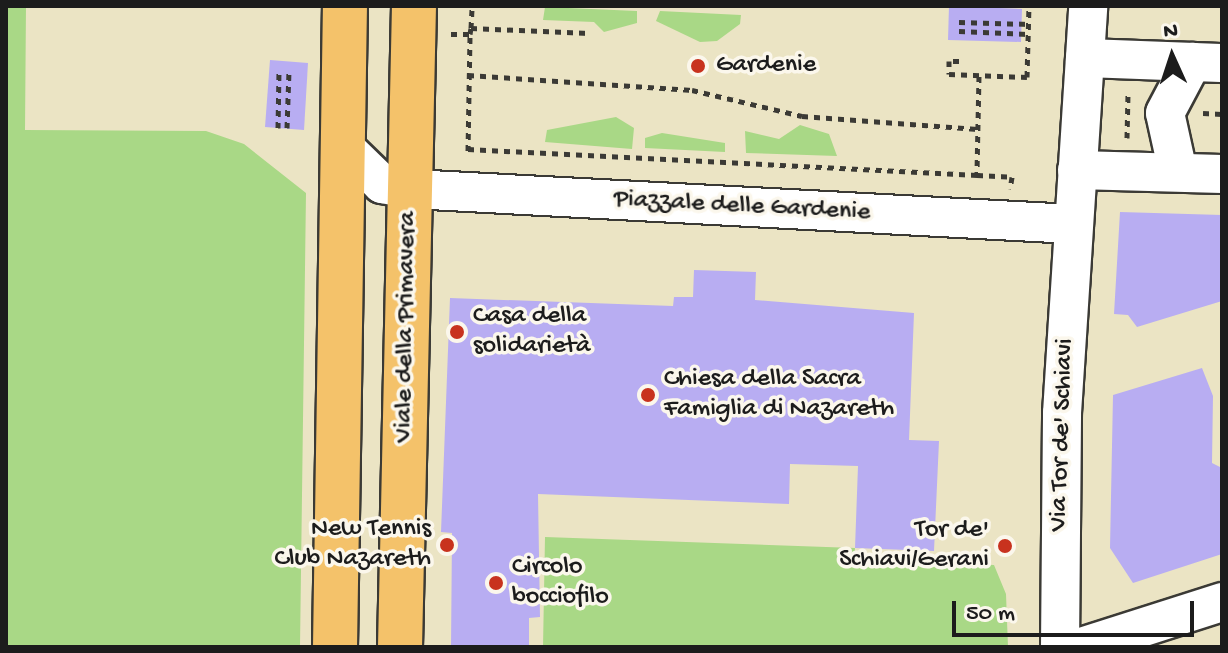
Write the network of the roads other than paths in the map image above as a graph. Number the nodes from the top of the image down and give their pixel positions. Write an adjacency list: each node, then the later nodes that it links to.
1 (345, 6): 6 (main road)
2 (1088, 6): 4 (street, Via Tor de' Schiavi)
3 (426, 20): 10 (main road, Viale della Primavera)
4 (1085, 58): 5 (street); 7 (street, Via Tor de' Schiavi)
5 (1207, 62): 8 (street)
6 (340, 143): 10 (street, Piazzale delle Gardenie); 13 (main road)
7 (1077, 170): 8 (street); 11 (street, Via Tor de' Schiavi)
8 (1178, 172): 9 (street)
9 (1222, 174)
10 (411, 189): 11 (street, Piazzale delle Gardenie); 14 (main road, Viale della Primavera)
11 (1073, 224): 15 (street, Via Tor de' Schiavi)
12 (1222, 602): 16 (street)
13 (335, 647)
14 (400, 647)
15 (1060, 647)
16 (1081, 647)

